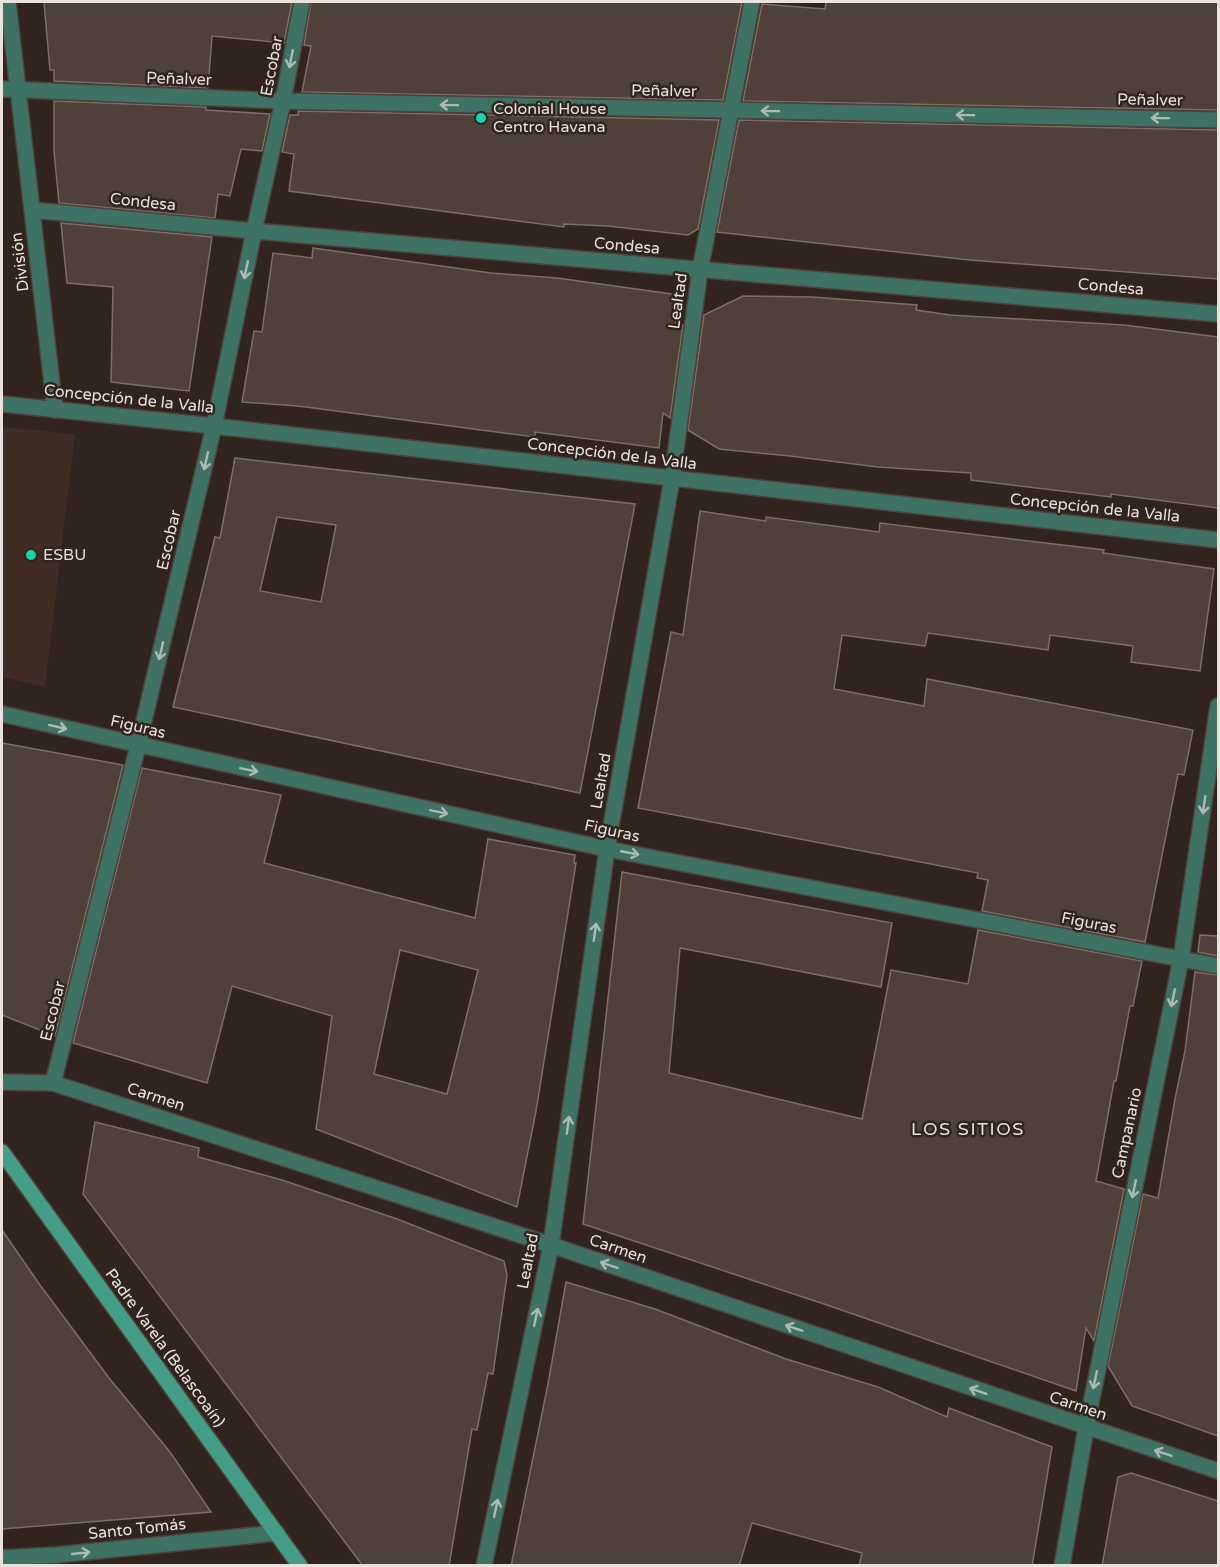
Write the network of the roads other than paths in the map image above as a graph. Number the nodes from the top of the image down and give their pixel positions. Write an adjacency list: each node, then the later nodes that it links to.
1 (9, 2): 5 (street, División)
2 (302, 2): 6 (street, Escobar, one-way to 6)
3 (752, 2): 7 (street, Lealtad)
4 (2, 89): 5 (street, Peñalver)
5 (18, 90): 6 (street, Peñalver); 9 (street, División)
6 (284, 101): 7 (street, Peñalver, one-way to 6); 10 (street, Escobar)
7 (731, 110): 8 (street, Peñalver, one-way to 7); 11 (street, Lealtad)
8 (1218, 120)
9 (32, 210): 10 (street, Condesa); 14 (street, División)
10 (254, 231): 11 (street, Condesa); 15 (street, Escobar, one-way to 15)
11 (700, 270): 12 (street, Condesa); 16 (street, Lealtad)
12 (1218, 314)
13 (2, 404): 14 (street, Concepción de la Valla)
14 (55, 410): 15 (street, Concepción de la Valla)
15 (214, 426): 16 (street, Concepción de la Valla); 20 (street, Escobar, one-way to 20)
16 (672, 479): 17 (street, Concepción de la Valla); 21 (street, Lealtad)
17 (1218, 540)
18 (1218, 706): 22 (street, Campanario, one-way to 22)
19 (2, 714): 20 (street, Figuras, one-way to 20)
20 (138, 746): 21 (street, Figuras, one-way to 21); 25 (street, Escobar)
21 (607, 849): 22 (street, Figuras, one-way to 22); 27 (street, Lealtad, one-way to 21)
22 (1181, 959): 23 (street, Figuras); 28 (street, Campanario, one-way to 28)
23 (1218, 966)
24 (2, 1082): 25 (street, Carmen)
25 (53, 1083): 27 (street, Carmen)
26 (2, 1152): 30 (main road, Padre Varela (Belascoaín))
27 (551, 1245): 28 (street, Carmen, one-way to 27); 34 (street, Lealtad, one-way to 27)
28 (1086, 1428): 29 (street, Carmen, one-way to 28); 35 (street, Campanario)
29 (1218, 1471)
30 (277, 1533): 32 (street, Santo Tomás, one-way to 30); 33 (main road, Padre Varela (Belascoaín))
31 (2, 1558): 32 (street, Santo Tomás)
32 (56, 1560)
33 (300, 1566)
34 (484, 1566)
35 (1062, 1566)

